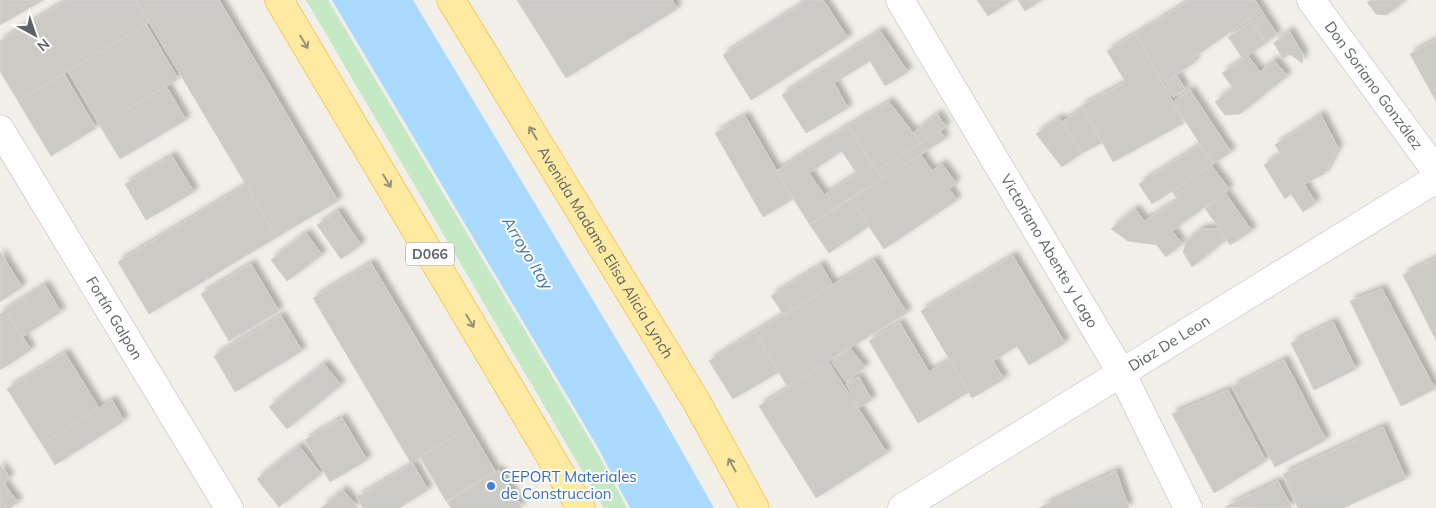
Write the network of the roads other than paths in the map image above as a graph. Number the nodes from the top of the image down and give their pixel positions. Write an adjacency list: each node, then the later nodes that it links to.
1 (278, 0): 10 (highway, D066, one-way to 10)
2 (451, 0): 11 (highway, Avenida Madame Elisa Alicia Lynch, one-way to 2)
3 (900, 0): 8 (street, Victoriano Abente y Lago)
4 (1311, 0): 6 (street, Don Soriano González)
5 (0, 129): 9 (street, Fortín Galpon)
6 (1436, 171)
7 (1436, 179): 8 (street, Diaz De Leon)
8 (1121, 372): 12 (street, Diaz De Leon); 13 (street, Victoriano Abente y Lago)
9 (228, 508)
10 (582, 508)
11 (755, 508)
12 (902, 508)
13 (1188, 508)

